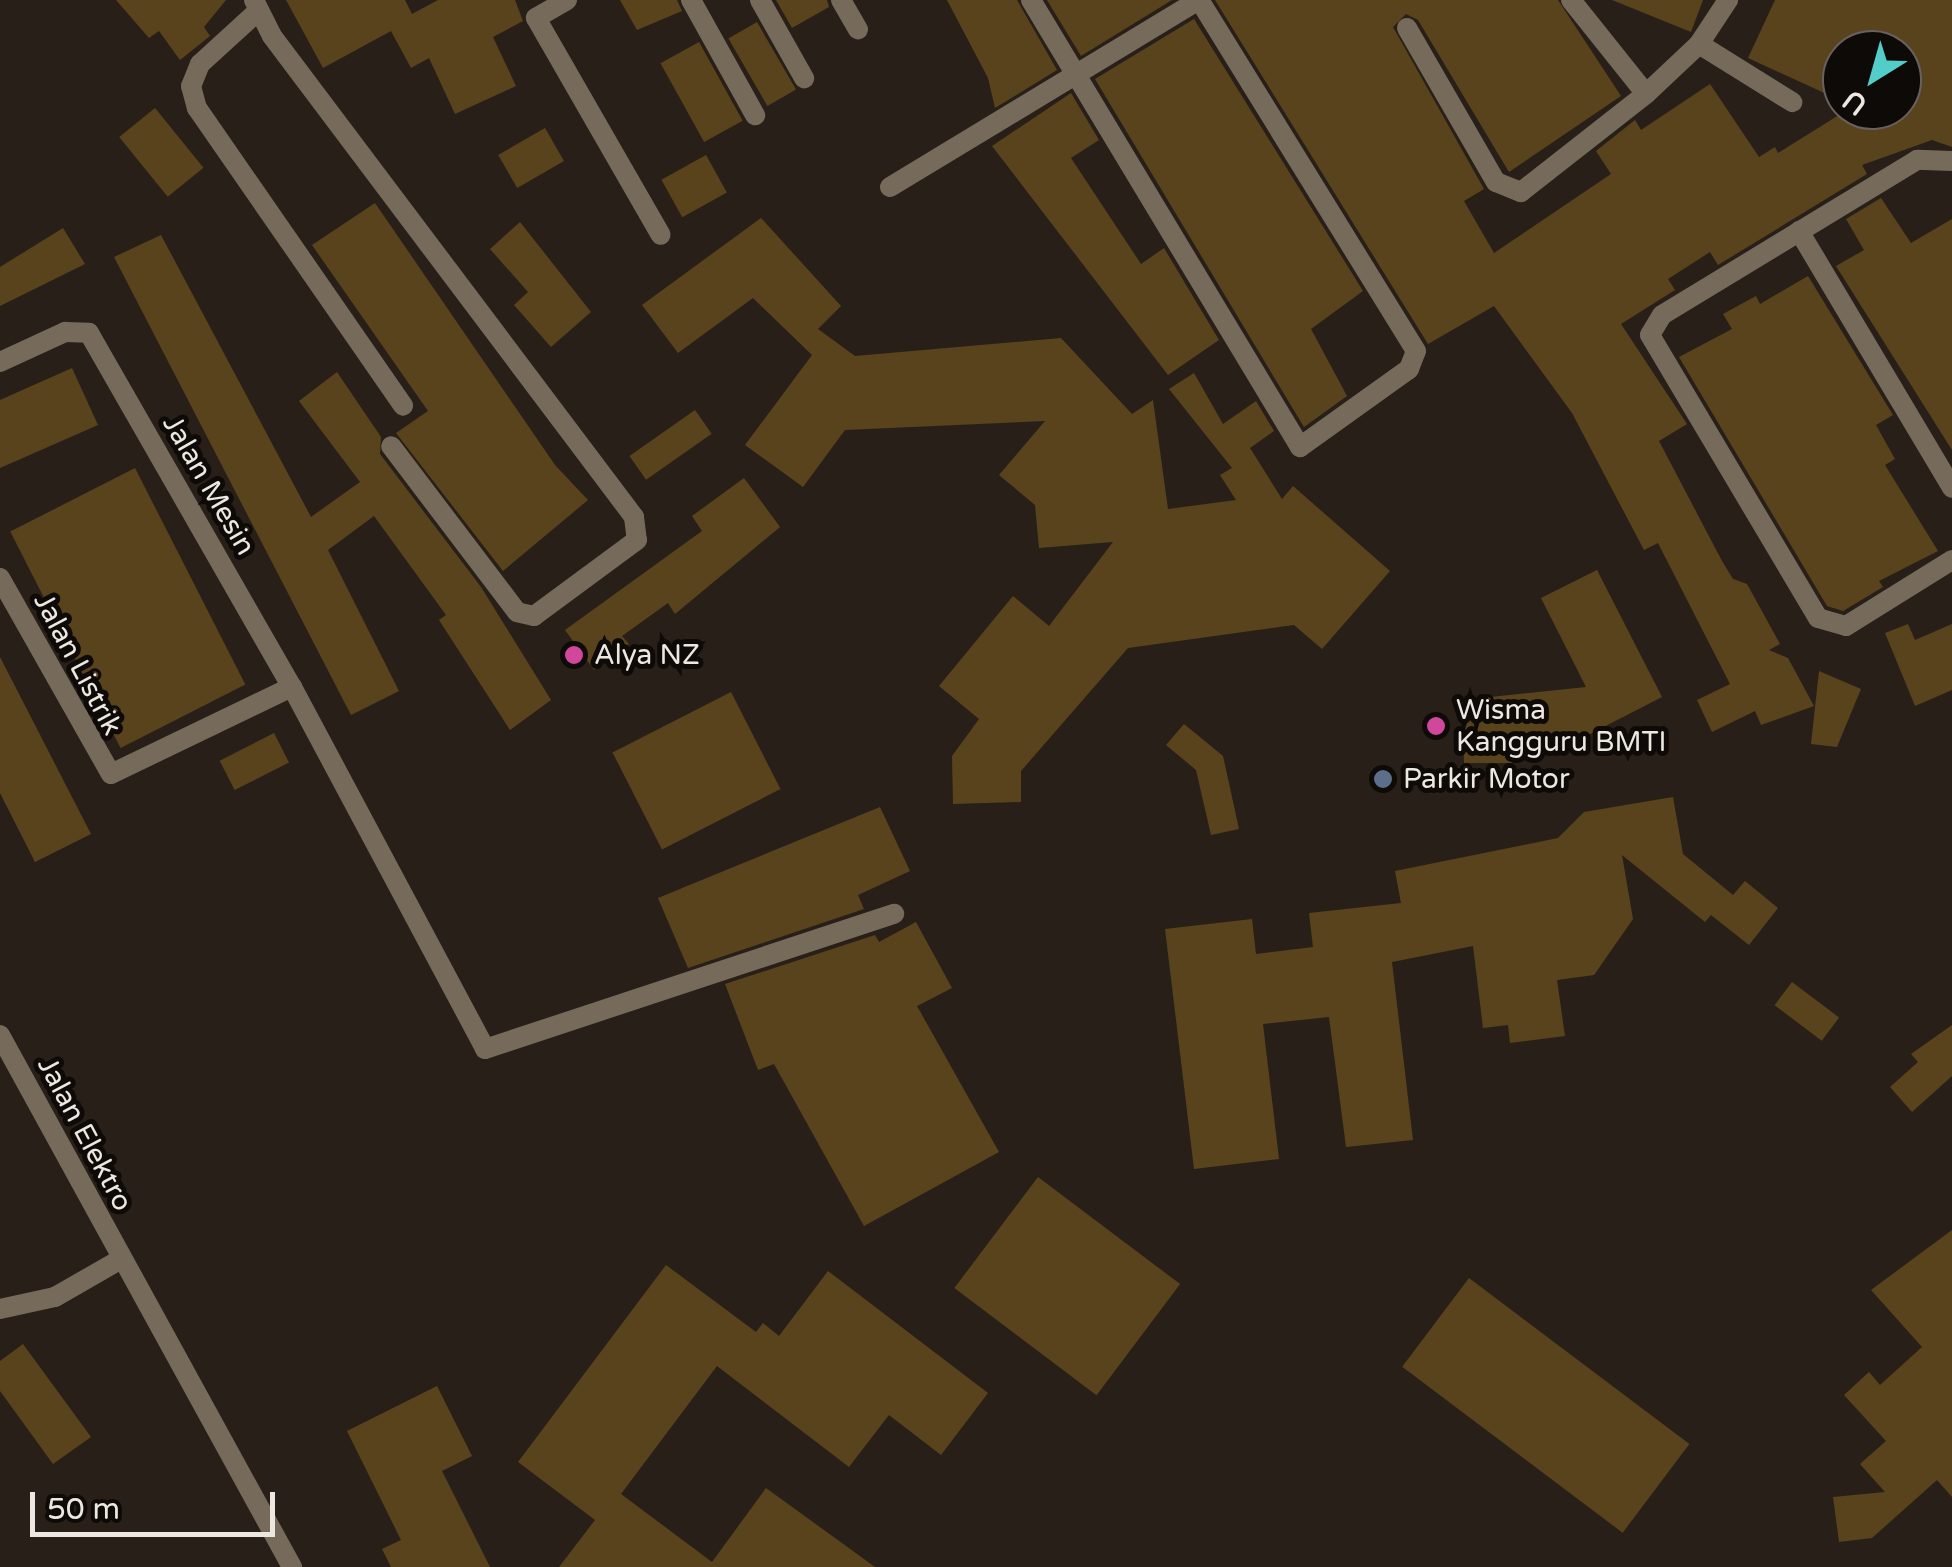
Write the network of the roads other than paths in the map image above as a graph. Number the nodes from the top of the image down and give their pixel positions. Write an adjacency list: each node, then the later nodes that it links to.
1 (567, 0): 21 (street)
2 (691, 0): 17 (street)
3 (760, 0): 14 (street)
4 (841, 0): 11 (street)
5 (1031, 0): 13 (street)
6 (1199, 0): 13 (street); 13 (street)
7 (1570, 0): 15 (street)
8 (1728, 0): 12 (street)
9 (256, 6): 23 (street); 24 (street)
10 (1408, 28): 15 (street)
11 (858, 30)
12 (1699, 44): 15 (street); 16 (street)
13 (1074, 73): 19 (street)
14 (804, 78)
15 (1646, 94)
16 (1792, 102)
17 (755, 114)
18 (1952, 161): 20 (street)
19 (890, 187)
20 (1799, 230): 25 (street); 26 (street)
21 (660, 235)
22 (0, 362): 28 (street, Jalan Mesin)
23 (403, 406)
24 (391, 446)
25 (1952, 488)
26 (1952, 560)
27 (0, 578): 28 (street, Jalan Listrik)
28 (292, 687): 29 (street)
29 (894, 914)
30 (0, 1035): 31 (street, Jalan Elektro)
31 (121, 1259): 32 (street); 33 (street, Jalan Elektro)
32 (0, 1309)
33 (289, 1566)

